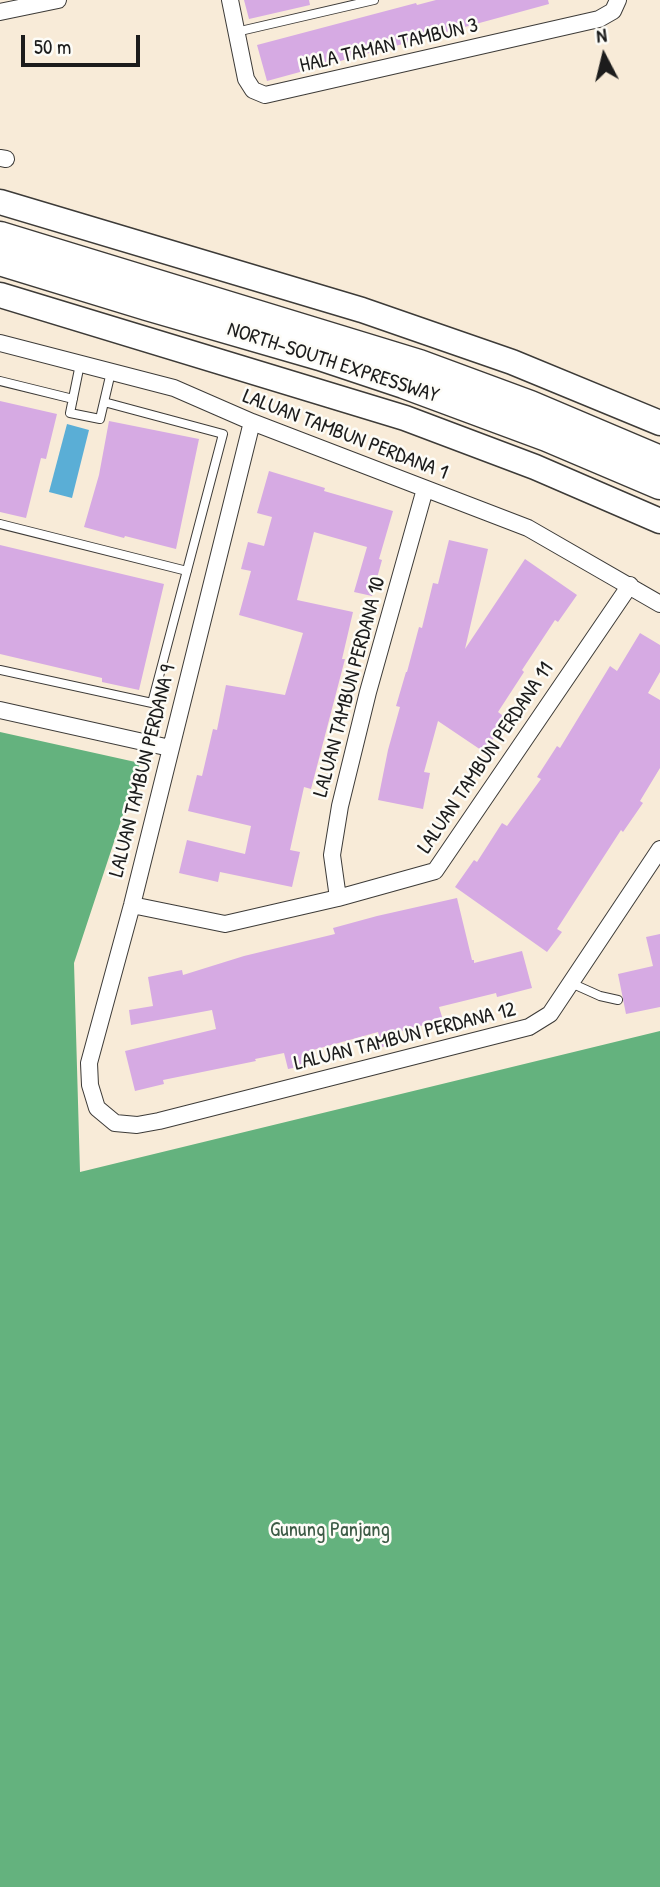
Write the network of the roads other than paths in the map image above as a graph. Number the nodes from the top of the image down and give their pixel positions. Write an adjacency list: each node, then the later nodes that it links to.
1 (58, 0): 5 (street)
2 (230, 0): 6 (street, HALA TAMAN TAMBUN 3)
3 (374, 0): 6 (lane)
4 (618, 0): 6 (street, HALA TAMAN TAMBUN 3)
5 (8, 7)
6 (236, 32)
7 (0, 202): 18 (main road)
8 (0, 236): 19 (highway, NORTH–SOUTH EXPRESSWAY)
9 (0, 261): 20 (highway, NORTH–SOUTH EXPRESSWAY)
10 (0, 295): 22 (main road)
11 (0, 343): 12 (street, LALUAN TAMBUN PERDANA 1)
12 (80, 364): 13 (street, LALUAN TAMBUN PERDANA 1); 15 (lane)
13 (111, 372): 16 (lane); 17 (street, LALUAN TAMBUN PERDANA 1)
14 (0, 381): 15 (lane)
15 (73, 399): 16 (lane)
16 (104, 402): 24 (lane)
17 (252, 422): 21 (street, LALUAN TAMBUN PERDANA 1); 29 (street, LALUAN TAMBUN PERDANA 9)
18 (660, 423)
19 (660, 460)
20 (660, 485)
21 (425, 489): 25 (street, LALUAN TAMBUN PERDANA 1); 31 (street, LALUAN TAMBUN PERDANA 10)
22 (660, 521)
23 (0, 524): 24 (lane)
24 (187, 571): 27 (lane)
25 (630, 585): 26 (street, LALUAN TAMBUN PERDANA 1); 31 (street, LALUAN TAMBUN PERDANA 11)
26 (660, 604)
27 (0, 670)
28 (0, 710): 29 (street)
29 (170, 748): 32 (street, LALUAN TAMBUN PERDANA 9)
30 (660, 849): 33 (street, LALUAN TAMBUN PERDANA 12)
31 (338, 898): 32 (street, LALUAN TAMBUN PERDANA 11)
32 (132, 905): 35 (street, LALUAN TAMBUN PERDANA 9)
33 (571, 983): 34 (lane); 35 (street, LALUAN TAMBUN PERDANA 12)
34 (618, 1000)
35 (115, 1123)

